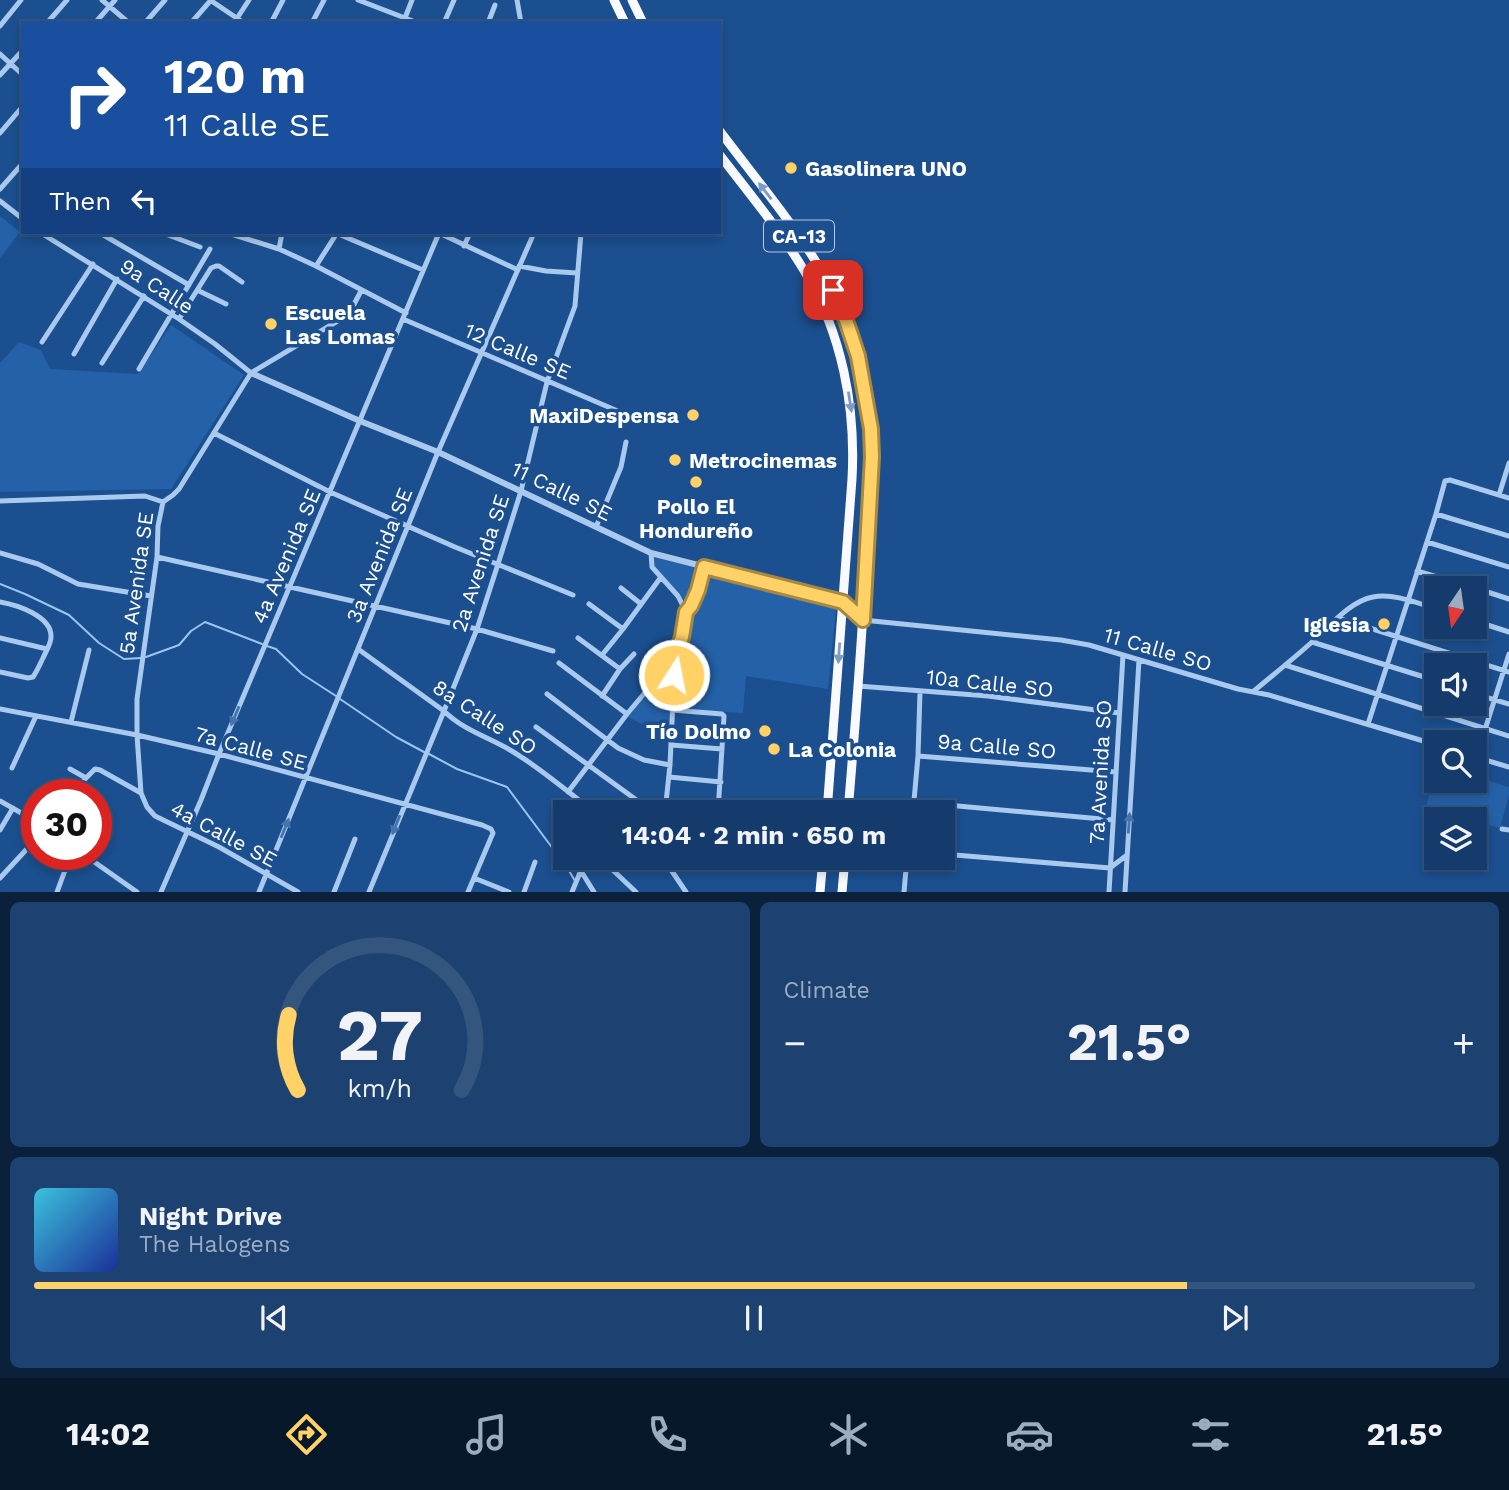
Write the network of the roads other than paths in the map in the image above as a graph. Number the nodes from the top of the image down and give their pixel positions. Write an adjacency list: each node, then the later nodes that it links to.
1 (21, 0): 32 (street)
2 (67, 0): 19 (street)
3 (102, 0): 17 (street)
4 (115, 0): 17 (street)
5 (165, 0): 22 (street)
6 (211, 0): 23 (street); 24 (street)
7 (249, 0): 24 (street)
8 (283, 0): 25 (street)
9 (324, 0): 26 (street)
10 (358, 0): 18 (street)
11 (412, 0): 18 (street)
12 (454, 0): 27 (street)
13 (517, 0): 29 (street)
14 (614, 0): 30 (highway)
15 (632, 0): 31 (highway)
16 (495, 5): 28 (street)
17 (110, 6): 20 (street); 21 (street)
18 (406, 20)
19 (49, 21)
20 (97, 21)
21 (127, 21)
22 (147, 21)
23 (193, 21)
24 (235, 21)
25 (272, 21)
26 (313, 21)
27 (445, 21)
28 (489, 21)
29 (521, 21)
30 (624, 21)
31 (642, 21)
32 (0, 26)
33 (21, 52): 35 (street)
34 (0, 54): 35 (street)
35 (10, 64): 36 (street); 37 (street)
36 (21, 73)
37 (0, 75)
38 (21, 108): 39 (street)
39 (0, 133)
40 (721, 133): 127 (highway, CA-13, one-way to 40)
41 (721, 157): 120 (highway, CA-13, one-way to 120)
42 (21, 165): 43 (street)
43 (0, 189)
44 (0, 201): 45 (street)
45 (21, 216)
46 (44, 235): 59 (street, 9a Calle)
47 (53, 235): 59 (street)
48 (103, 235): 71 (street)
49 (168, 235): 61 (street)
50 (234, 235): 63 (street, 12 Calle SE)
51 (282, 235): 63 (street)
52 (335, 235): 65 (street)
53 (341, 235): 67 (street)
54 (438, 235): 67 (street, 4a Avenida SE)
55 (443, 235): 60 (street)
56 (469, 235): 60 (street)
57 (533, 235): 66 (street, 3a Avenida SE)
58 (580, 235): 68 (street, 2a Avenida SE)
59 (49, 238): 64 (street, 9a Calle)
60 (464, 246): 66 (street)
61 (200, 247)
62 (210, 249): 71 (street)
63 (279, 249): 65 (street, 12 Calle SE)
64 (93, 264): 69 (street, 9a Calle); 79 (street)
65 (316, 266): 73 (street, 12 Calle SE)
66 (519, 268): 68 (street); 80 (street, 3a Avenida SE)
67 (423, 270): 77 (street, 4a Avenida SE)
68 (577, 273): 85 (street, 2a Avenida SE)
69 (117, 279): 74 (street, 9a Calle); 81 (street)
70 (242, 282): 72 (street)
71 (189, 285): 76 (street)
72 (197, 290): 75 (street); 78 (street)
73 (361, 291): 77 (street, 12 Calle SE); 84 (street, 5a Avenida SE)
74 (144, 296): 76 (street, 9a Calle); 82 (street)
75 (226, 304)
76 (171, 314): 78 (street, 9a Calle); 83 (street)
77 (404, 316): 80 (street, 12 Calle SE); 87 (street, 4a Avenida SE)
78 (178, 318): 84 (street, 9a Calle)
79 (42, 342)
80 (481, 352): 85 (street, 12 Calle SE); 90 (street, 3a Avenida SE)
81 (74, 354)
82 (102, 363)
83 (139, 369)
84 (251, 373): 87 (street, 11 Calle SE); 88 (street, 5a Avenida SE)
85 (547, 382): 86 (street, 12 Calle SE); 92 (street, 2a Avenida SE)
86 (620, 412)
87 (360, 421): 90 (street, 11 Calle SE); 93 (street, 4a Avenida SE)
88 (214, 433): 93 (street); 97 (street, 5a Avenida SE)
89 (626, 442): 100 (street)
90 (438, 453): 92 (street, 11 Calle SE); 99 (street, 3a Avenida SE)
91 (1509, 463): 94 (street)
92 (521, 491): 100 (street, 11 Calle SE); 106 (street, 2a Avenida SE)
93 (330, 492): 99 (street); 112 (street, 4a Avenida SE)
94 (1499, 495): 95 (street); 98 (street)
95 (1509, 498)
96 (0, 501): 97 (street)
97 (163, 502): 105 (street, 5a Avenida SE)
98 (1436, 514): 101 (street); 102 (street)
99 (408, 526): 106 (street); 124 (street, 3a Avenida SE)
100 (596, 527): 104 (street, 11 Calle SE)
101 (1509, 536)
102 (1427, 542): 108 (street); 109 (street)
103 (0, 553): 116 (street)
104 (651, 554): 107 (street, 11 Calle SE); 111 (street)
105 (157, 557): 112 (street); 116 (street, 5a Avenida SE)
106 (499, 564): 115 (street); 129 (street, 2a Avenida SE)
107 (704, 567): 120 (street, 11 Calle SE); 125 (street)
108 (1509, 567)
109 (1417, 571): 110 (street); 118 (street)
110 (1434, 576)
111 (662, 577): 122 (street); 125 (street)
112 (290, 587): 124 (street); 178 (street, 4a Avenida SE, one-way to 178)
113 (621, 588): 122 (street)
114 (1488, 592): 117 (street)
115 (573, 595)
116 (150, 596): 172 (street, 5a Avenida SE)
117 (1509, 599)
118 (1408, 600): 123 (street); 126 (street); 134 (street)
119 (0, 602): 136 (street)
120 (843, 602): 127 (street, 11 Calle SE); 197 (highway, CA-13, one-way to 197)
121 (589, 604): 130 (street)
122 (641, 604): 130 (street)
123 (1424, 605)
124 (375, 607): 129 (street); 137 (street, 3a Avenida SE)
125 (686, 612): 144 (street)
126 (1338, 618): 134 (street); 135 (street)
127 (863, 620): 143 (street, 11 Calle SO); 153 (highway, CA-13)
128 (1488, 625): 131 (street)
129 (477, 629): 139 (street); 164 (street, 2a Avenida SE)
130 (623, 629): 142 (street)
131 (1509, 632)
132 (0, 638): 136 (street)
133 (578, 638): 142 (street)
134 (1396, 638): 148 (street); 150 (street)
135 (1312, 642): 147 (street); 148 (street)
136 (47, 649): 151 (street)
137 (358, 649): 164 (street, 8a Calle SO); 189 (street, 3a Avenida SE)
138 (89, 650): 168 (street)
139 (553, 651)
140 (634, 654): 149 (street)
141 (1509, 654): 150 (street)
142 (602, 655): 149 (street)
143 (1123, 655): 145 (street, 11 Calle SO); 165 (street, 7a Avenida SO)
144 (675, 657): 163 (street); 166 (street)
145 (1139, 660): 154 (street, 11 Calle SO); 211 (street, 7a Avenida SO, one-way to 145)
146 (559, 663): 157 (street)
147 (1285, 666): 154 (street); 158 (street)
148 (1387, 666): 152 (street); 158 (street)
149 (620, 669): 157 (street)
150 (1506, 671): 160 (street)
151 (0, 673)
152 (1424, 677)
153 (858, 686): 155 (street, 10a Calle SO); 198 (highway, CA-13)
154 (1254, 691): 169 (street, 11 Calle SO)
155 (920, 692): 165 (street, 10a Calle SO); 179 (street)
156 (547, 694): 174 (street)
157 (602, 696): 166 (street)
158 (1377, 696): 169 (street); 171 (street)
159 (1487, 698): 160 (street)
160 (1495, 700): 161 (street); 171 (street)
161 (1509, 704)
162 (0, 709): 167 (street, 7a Calle SE)
163 (672, 710): 176 (street); 177 (street)
164 (444, 711): 191 (street, 8a Calle SO); 201 (street, 2a Avenida SE)
165 (1119, 713): 186 (street, 7a Avenida SO)
166 (627, 714): 174 (street)
167 (36, 716): 168 (street, 7a Calle SE); 184 (street)
168 (71, 722): 172 (street, 7a Calle SE)
169 (1368, 724): 175 (street, 11 Calle SO)
170 (536, 727): 181 (street)
171 (1485, 729): 173 (street)
172 (137, 735): 178 (street, 7a Calle SE); 192 (street, 5a Avenida SE)
173 (1509, 736)
174 (607, 741): 181 (street); 182 (street)
175 (1424, 742)
176 (671, 745): 177 (street); 182 (street)
177 (722, 749): 190 (street)
178 (219, 754): 189 (street, 7a Calle SE); 207 (street, 4a Avenida SE)
179 (918, 756): 186 (street, 9a Calle SO); 199 (street)
180 (1487, 761): 183 (street)
181 (588, 765): 191 (street); 194 (street)
182 (670, 765): 187 (street)
183 (1509, 767)
184 (12, 768)
185 (70, 769): 188 (street)
186 (1116, 772): 205 (street, 7a Avenida SO)
187 (669, 777): 190 (street); 195 (street)
188 (86, 778): 192 (street, 4a Calle SE)
189 (305, 778): 201 (street, 7a Calle SE); 222 (street, 3a Avenida SE, one-way to 189)
190 (721, 782): 196 (street)
191 (568, 792): 193 (street, 8a Calle SO)
192 (142, 795): 207 (street, 4a Calle SE)
193 (578, 800)
194 (636, 800)
195 (666, 800)
196 (719, 800)
197 (828, 800)
198 (849, 800)
199 (914, 800)
200 (0, 801): 203 (street)
201 (405, 803): 224 (street, 7a Calle SE); 231 (street, 2a Avenida SE, one-way to 231)
202 (955, 806): 205 (street)
203 (13, 808): 204 (street); 206 (street)
204 (21, 813)
205 (1113, 820): 213 (street, 7a Avenida SO)
206 (0, 830)
207 (187, 831): 222 (street, 4a Calle SE); 227 (street, 4a Avenida SE)
208 (355, 839): 230 (street)
209 (955, 854): 213 (street)
210 (21, 855): 223 (street)
211 (1127, 855): 213 (street); 243 (street, 7a Avenida SO)
212 (535, 862): 234 (street)
213 (1110, 868): 242 (street, 7a Avenida SO)
214 (65, 870): 225 (street)
215 (107, 870): 226 (street)
216 (613, 870): 237 (street)
217 (671, 870): 238 (street)
218 (822, 870): 239 (highway)
219 (844, 870): 240 (highway)
220 (906, 870): 241 (street)
221 (580, 872): 235 (street); 236 (street)
222 (266, 874): 228 (street, 3a Avenida SE); 229 (street, 4a Calle SE)
223 (0, 878)
224 (474, 878): 232 (street); 233 (street)
225 (58, 891)
226 (138, 891)
227 (161, 891)
228 (259, 891)
229 (299, 891)
230 (334, 891)
231 (369, 891)
232 (468, 891)
233 (509, 891)
234 (524, 891)
235 (572, 891)
236 (594, 891)
237 (636, 891)
238 (686, 891)
239 (820, 891)
240 (842, 891)
241 (904, 891)
242 (1109, 891)
243 (1125, 891)

